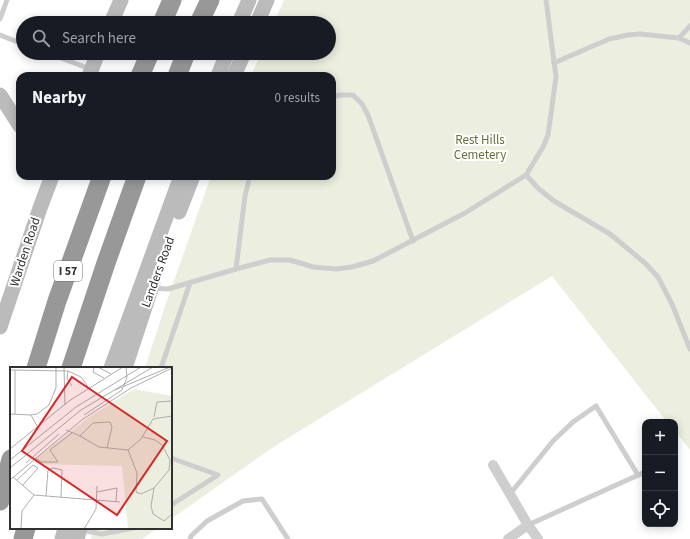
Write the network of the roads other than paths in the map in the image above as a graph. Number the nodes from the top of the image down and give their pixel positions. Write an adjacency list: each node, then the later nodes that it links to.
1 (7, 0): 13 (lane)
2 (121, 0): 8 (main road)
3 (172, 0): 9 (highway)
4 (210, 0): 10 (highway)
5 (267, 0): 12 (main road)
6 (546, 0): 25 (lane)
7 (247, 4): 11 (main road)
8 (114, 16)
9 (165, 16)
10 (202, 16)
11 (242, 16)
12 (260, 16)
13 (0, 19)
14 (690, 26): 16 (lane)
15 (0, 35): 17 (lane)
16 (679, 38): 18 (lane); 25 (lane)
17 (16, 41)
18 (690, 43)
19 (63, 60): 26 (lane)
20 (95, 60): 27 (main road)
21 (147, 60): 28 (highway)
22 (183, 60): 29 (highway)
23 (224, 60): 30 (main road)
24 (241, 60): 31 (main road)
25 (554, 63): 35 (lane)
26 (88, 72)
27 (90, 72)
28 (142, 72)
29 (179, 72)
30 (220, 72)
31 (236, 72)
32 (0, 95): 34 (main road)
33 (336, 96): 42 (lane)
34 (16, 120)
35 (526, 175): 42 (lane); 47 (lane)
36 (50, 180): 46 (main road, Warden Road)
37 (101, 180): 48 (highway, I 57)
38 (136, 180): 49 (highway, I 57)
39 (180, 180): 50 (main road)
40 (191, 180): 45 (main road, Landers Road)
41 (249, 180): 43 (lane)
42 (413, 241): 43 (lane)
43 (236, 269): 44 (lane)
44 (190, 282): 45 (lane); 52 (lane)
45 (151, 288): 51 (main road, Landers Road)
46 (0, 328)
47 (690, 350)
48 (36, 367)
49 (71, 367)
50 (111, 367)
51 (126, 367)
52 (160, 367)
53 (172, 458): 60 (lane)
54 (10, 463): 59 (highway)
55 (493, 465): 58 (street)
56 (642, 473): 57 (lane)
57 (638, 475): 58 (lane); 61 (lane)
58 (510, 494): 61 (street)
59 (0, 501)
60 (172, 504)
61 (528, 525): 69 (street); 70 (street)
62 (26, 529): 65 (highway)
63 (129, 529): 64 (lane)
64 (75, 531): 66 (main road)
65 (23, 539)
66 (62, 539)
67 (190, 539): 68 (lane)
68 (288, 539)
69 (508, 539)
70 (538, 539)

